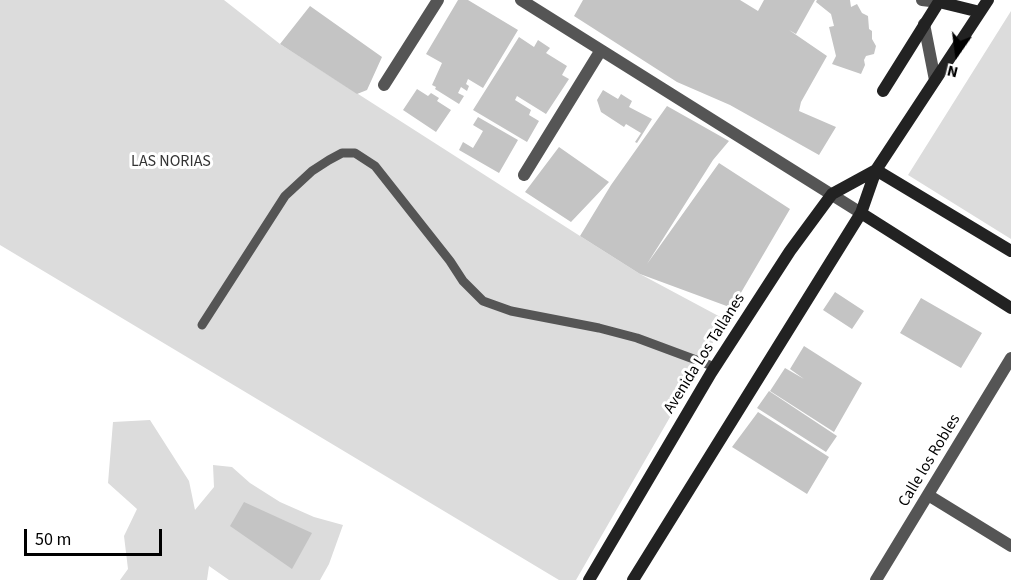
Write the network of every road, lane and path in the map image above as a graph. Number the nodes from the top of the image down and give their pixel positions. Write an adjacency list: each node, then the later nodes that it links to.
1 (438, 0): 10 (street)
2 (521, 0): 8 (street)
3 (922, 0): 5 (street)
4 (988, 0): 6 (main road, Avenida Los Tallanes)
5 (939, 1): 6 (main road); 7 (main road)
6 (980, 12): 9 (main road, Avenida Los Tallanes)
7 (924, 24): 9 (street); 11 (main road)
8 (601, 50): 13 (street); 14 (street)
9 (935, 80): 12 (main road, Avenida Los Tallanes)
10 (384, 85)
11 (883, 91)
12 (876, 170): 14 (main road, Avenida Los Tallanes); 15 (main road, Avenida Los Tallanes); 16 (main road)
13 (524, 175)
14 (832, 194): 15 (street); 20 (main road, Avenida Los Tallanes)
15 (861, 213): 17 (main road); 24 (main road, Avenida Los Tallanes)
16 (1011, 251)
17 (1011, 308)
18 (202, 325): 20 (lane)
19 (1011, 358): 21 (street, Calle los Robles)
20 (715, 368): 23 (main road, Avenida Los Tallanes)
21 (928, 495): 22 (street); 25 (street, Calle los Robles)
22 (1011, 546)
23 (589, 580)
24 (633, 580)
25 (876, 580)

